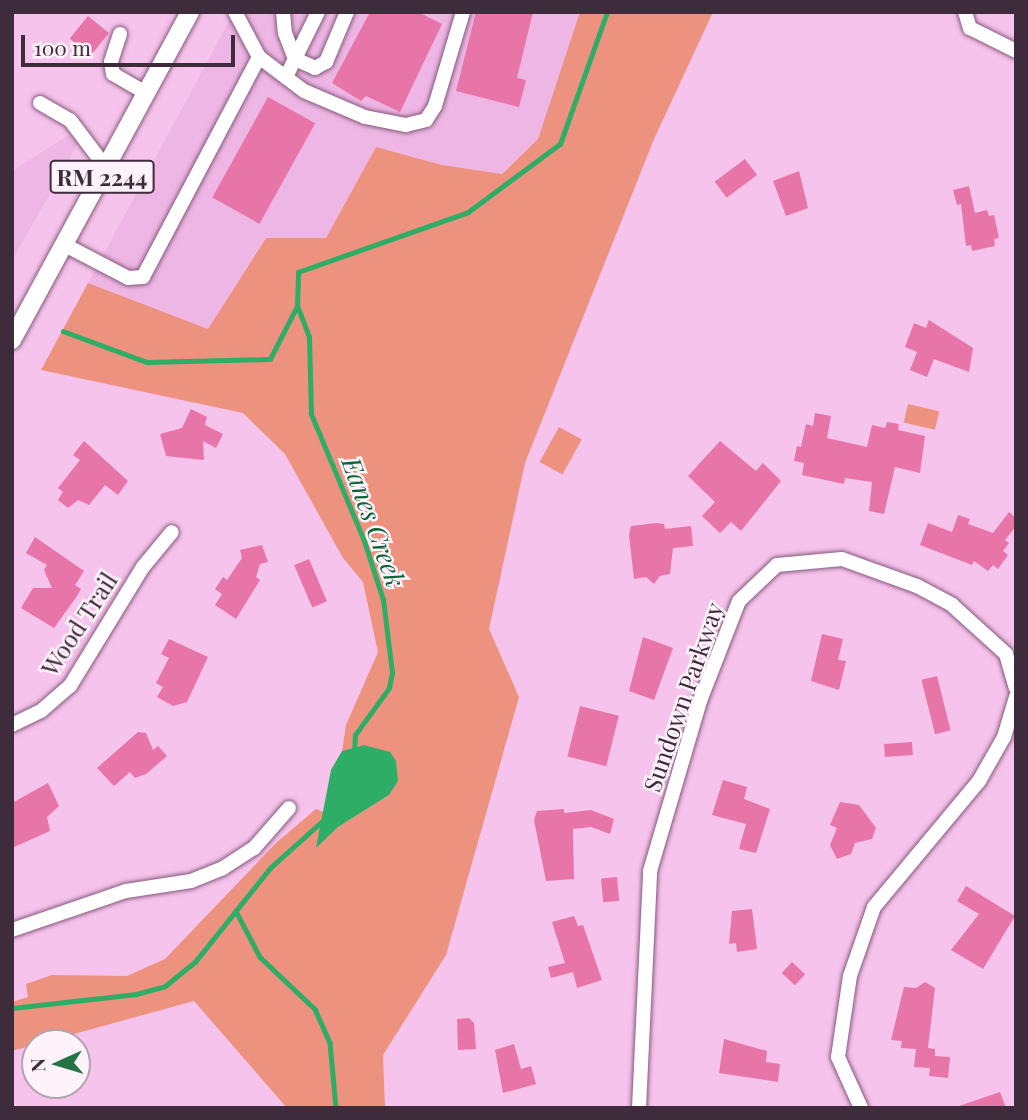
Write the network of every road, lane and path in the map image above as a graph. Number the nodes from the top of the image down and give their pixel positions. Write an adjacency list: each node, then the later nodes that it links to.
1 (190, 12): 13 (main road, RM 2244)
2 (235, 12): 10 (street)
3 (283, 12): 11 (street)
4 (318, 12): 11 (street)
5 (347, 12): 11 (street)
6 (463, 12): 12 (street)
7 (965, 12): 9 (street)
8 (120, 34): 13 (street)
9 (1016, 51)
10 (259, 57): 12 (street); 16 (street)
11 (295, 59): 12 (street)
12 (286, 77)
13 (147, 94): 15 (main road, RM 2244)
14 (40, 103): 15 (street)
15 (107, 169): 16 (main road, RM 2244)
16 (65, 245): 17 (main road, RM 2244)
17 (12, 340)
18 (172, 533): 21 (street, Wood Trail)
19 (1016, 688): 24 (street, Sundown Parkway)
20 (1016, 697): 25 (street)
21 (12, 725)
22 (289, 808): 23 (street)
23 (12, 930)
24 (639, 1108)
25 (861, 1108)

